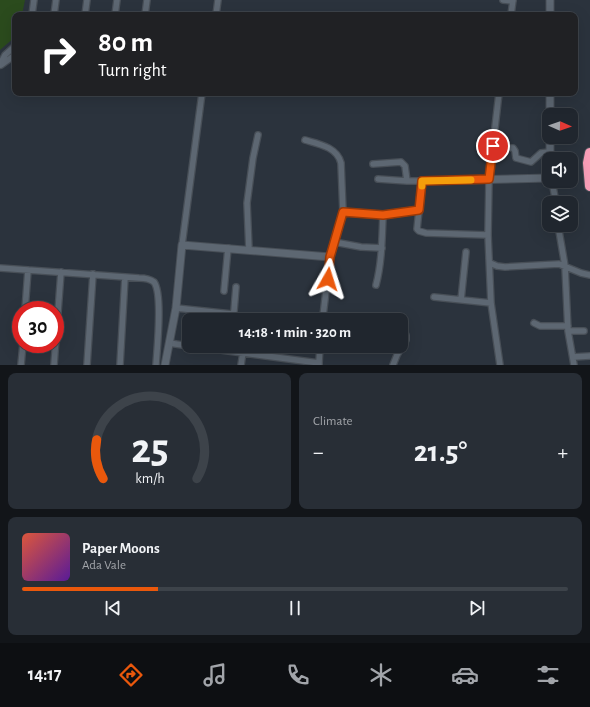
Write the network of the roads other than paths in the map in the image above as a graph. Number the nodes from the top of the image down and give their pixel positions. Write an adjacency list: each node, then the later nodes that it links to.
1 (34, 0): 10 (street)
2 (56, 0): 11 (street)
3 (87, 0): 12 (street)
4 (117, 0): 13 (street)
5 (147, 0): 14 (street)
6 (218, 0): 15 (street)
7 (502, 0): 9 (street)
8 (550, 0): 17 (street)
9 (513, 1): 16 (street)
10 (32, 12)
11 (54, 12)
12 (85, 12)
13 (115, 12)
14 (145, 12)
15 (216, 12)
16 (511, 12)
17 (550, 12)
18 (12, 48): 19 (street)
19 (12, 57)
20 (202, 96): 42 (street)
21 (499, 96): 26 (street)
22 (550, 96): 23 (street)
23 (550, 108)
24 (258, 135): 45 (street)
25 (305, 140): 37 (street)
26 (493, 146): 27 (street); 32 (street)
27 (542, 153)
28 (590, 153): 35 (highway)
29 (373, 164): 33 (street)
30 (542, 178): 32 (street)
31 (378, 179): 33 (street)
32 (489, 179): 34 (street); 40 (street)
33 (407, 181): 34 (street)
34 (422, 181): 36 (street)
35 (590, 186)
36 (419, 210): 38 (street); 40 (street)
37 (343, 212): 38 (street); 41 (street)
38 (383, 215): 44 (street)
39 (559, 232): 49 (street)
40 (488, 235): 48 (street)
41 (334, 242): 44 (street); 47 (street)
42 (182, 245): 43 (street); 63 (street)
43 (228, 248): 45 (street); 58 (street)
44 (382, 248): 56 (street)
45 (249, 250): 47 (street)
46 (466, 252): 60 (street)
47 (330, 257): 64 (street)
48 (490, 263): 49 (street); 62 (street)
49 (565, 266): 54 (street); 66 (street)
50 (0, 268): 51 (street)
51 (28, 270): 52 (street); 61 (street)
52 (61, 272): 53 (street); 78 (street)
53 (93, 274): 55 (street); 79 (street)
54 (590, 275)
55 (125, 277): 80 (street); 81 (street)
56 (376, 285)
57 (236, 287): 63 (street)
58 (224, 291)
59 (434, 297): 60 (street)
60 (461, 300): 62 (street)
61 (26, 301)
62 (491, 303): 85 (street)
63 (176, 308): 68 (street)
64 (325, 313)
65 (534, 323): 66 (street)
66 (568, 328): 67 (street); 74 (street)
67 (584, 331)
68 (169, 343): 69 (street); 82 (street)
69 (182, 345)
70 (22, 353): 77 (street)
71 (246, 353): 76 (street); 83 (street)
72 (320, 353): 76 (street)
73 (398, 353): 84 (street)
74 (573, 356): 75 (street); 86 (street)
75 (590, 356)
76 (319, 364)
77 (21, 365)
78 (54, 365)
79 (87, 365)
80 (120, 365)
81 (156, 365)
82 (165, 365)
83 (241, 365)
84 (393, 365)
85 (500, 365)
86 (574, 365)

